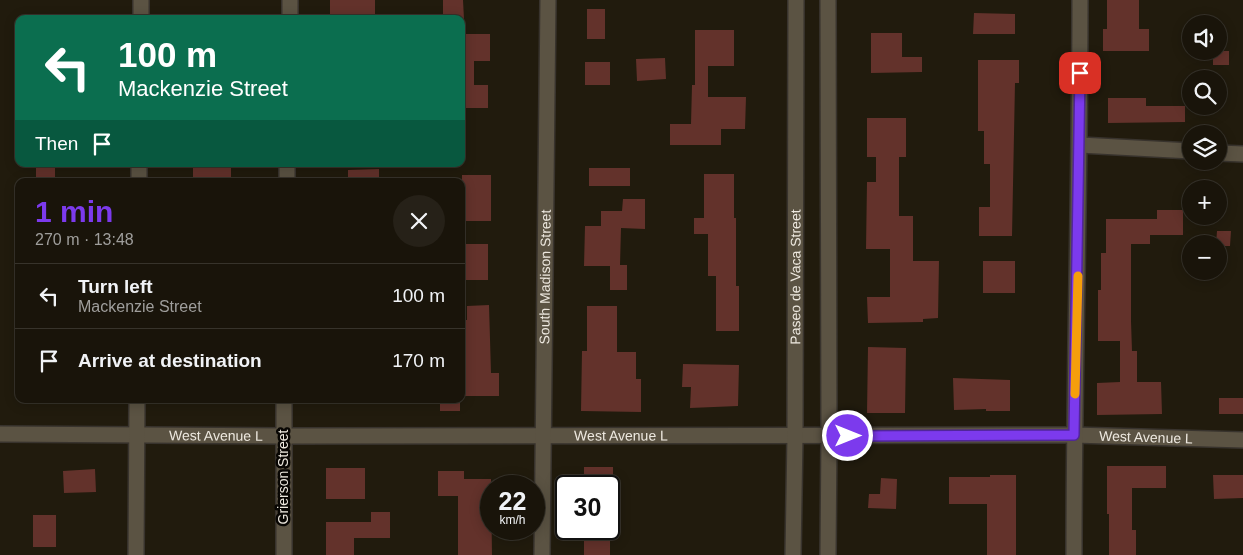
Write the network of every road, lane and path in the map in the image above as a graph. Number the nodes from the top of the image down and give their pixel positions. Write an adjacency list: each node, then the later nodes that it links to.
1 (141, 0): 7 (street)
2 (290, 0): 8 (street)
3 (548, 0): 19 (street, South Madison Street)
4 (796, 0): 20 (street, Paseo de Vaca Street)
5 (828, 0): 21 (street)
6 (1080, 0): 9 (street)
7 (141, 15)
8 (290, 15)
9 (1080, 145): 10 (street); 17 (street)
10 (1182, 151)
11 (1227, 153): 12 (street)
12 (1243, 154)
13 (137, 403): 16 (street)
14 (284, 403): 18 (street, Grierson Street)
15 (0, 434): 16 (street, West Avenue L)
16 (137, 435): 18 (street, West Avenue L); 23 (street)
17 (1074, 435): 21 (street, West Avenue L); 22 (street, West Avenue L); 28 (street)
18 (283, 436): 19 (street, West Avenue L); 24 (street, Grierson Street)
19 (542, 436): 20 (street, West Avenue L); 25 (street, South Madison Street)
20 (795, 436): 21 (street, West Avenue L); 26 (street, Paseo de Vaca Street)
21 (829, 436): 27 (street)
22 (1243, 440)
23 (136, 555)
24 (284, 555)
25 (542, 555)
26 (793, 555)
27 (828, 555)
28 (1074, 555)

